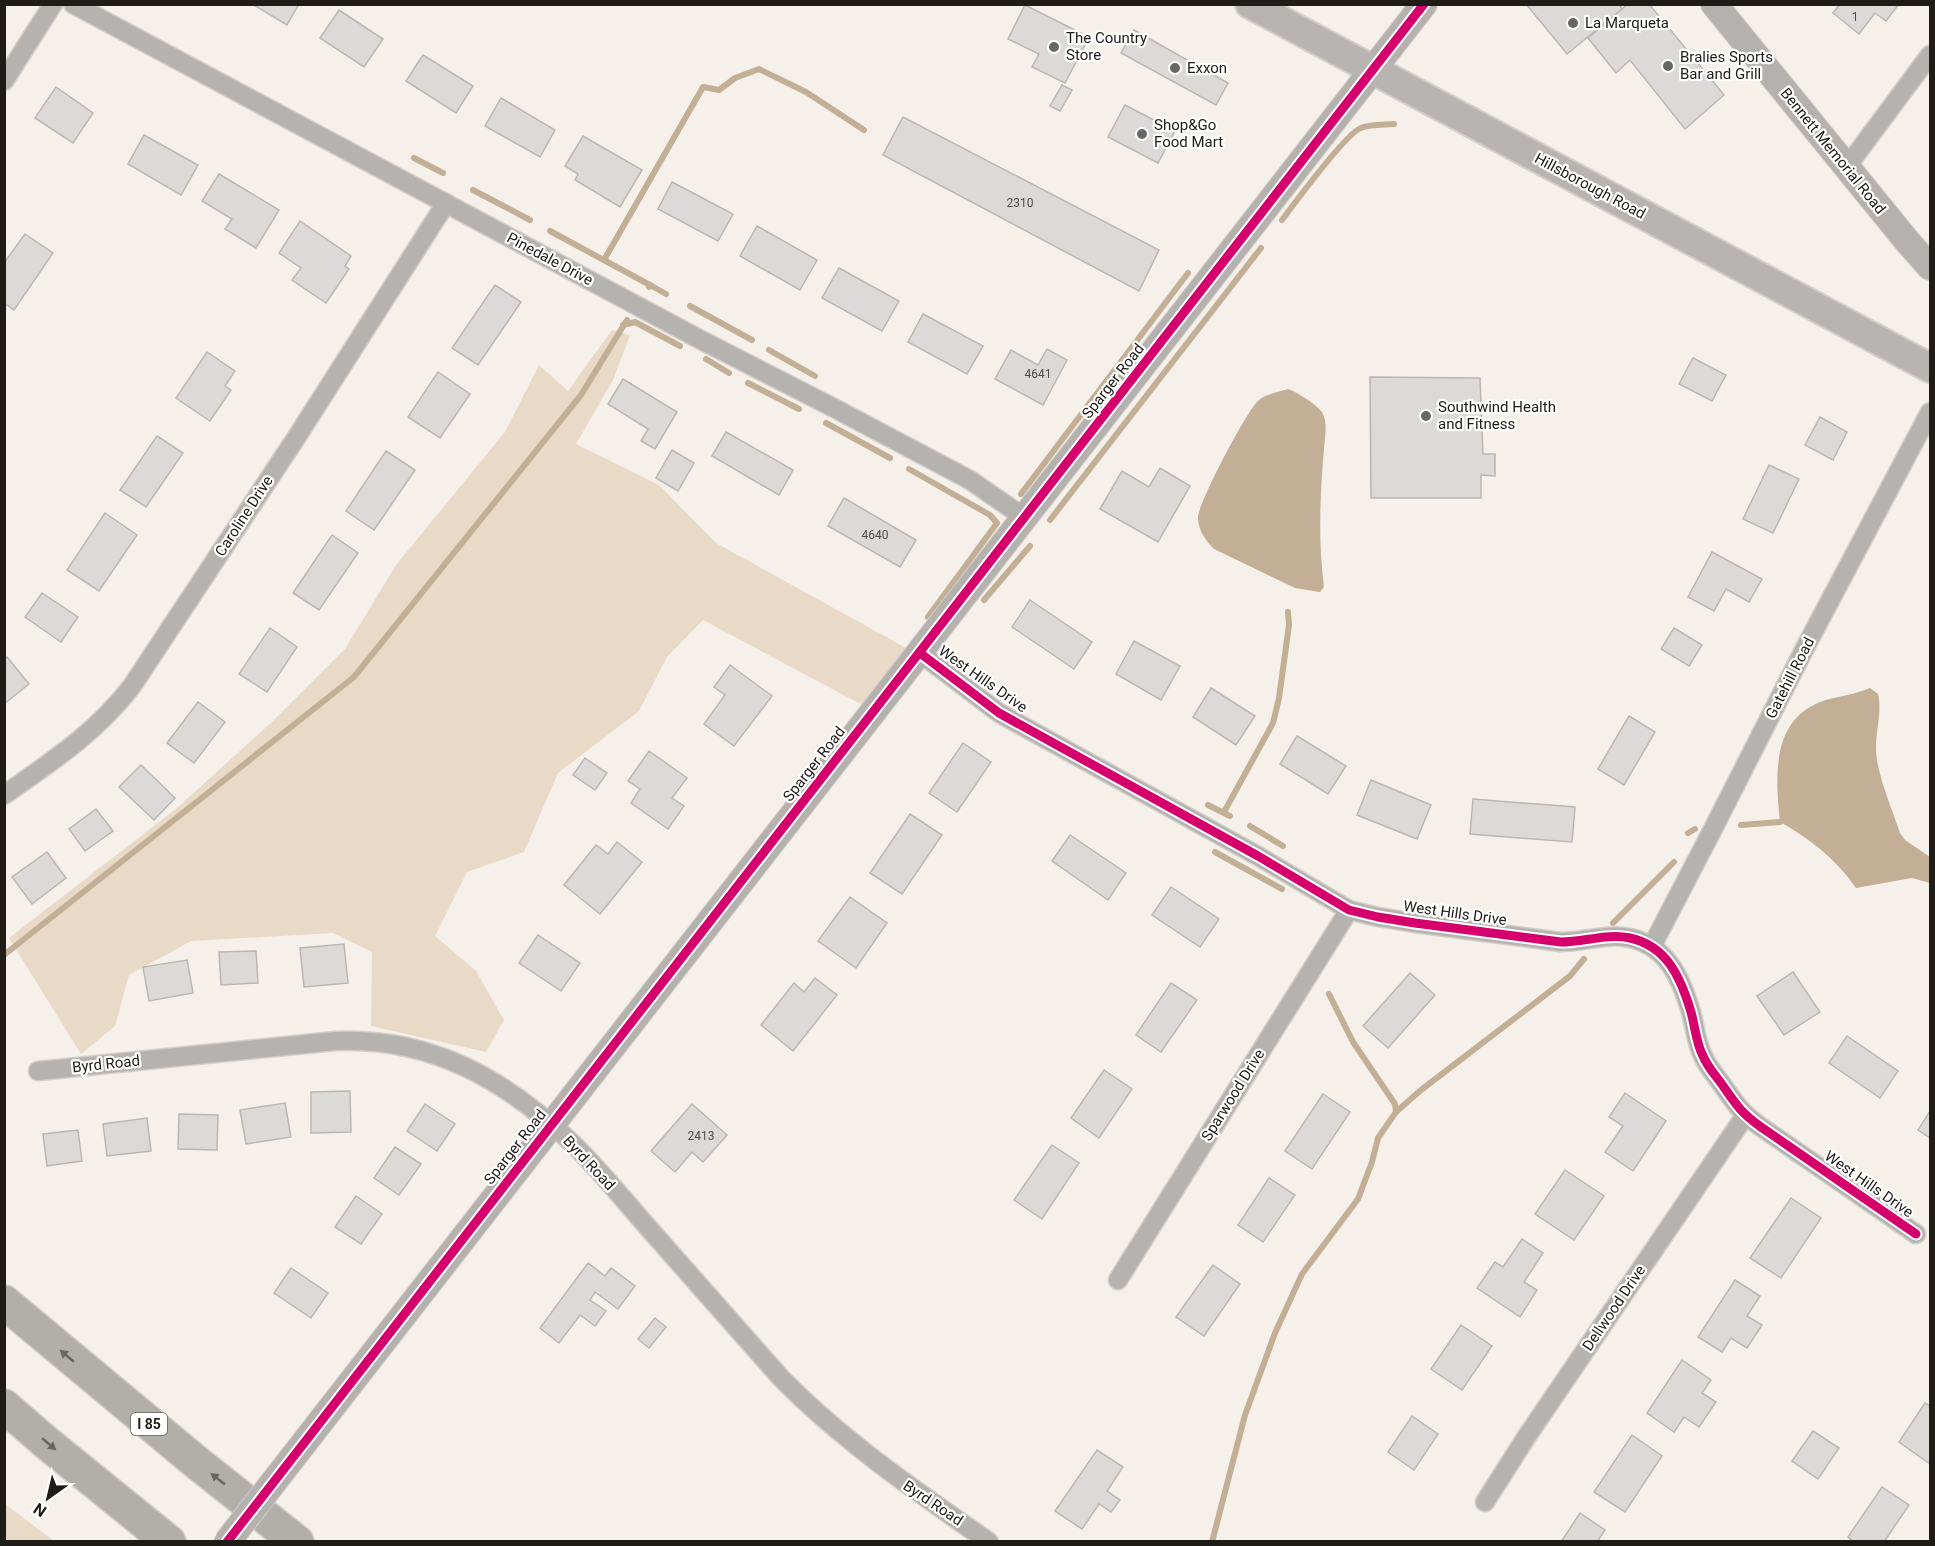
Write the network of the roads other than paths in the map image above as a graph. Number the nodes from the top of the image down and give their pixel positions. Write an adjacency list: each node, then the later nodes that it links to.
1 (53, 4): 8 (street)
2 (73, 4): 10 (street, Pinedale Drive)
3 (1250, 4): 7 (main road, Hillsborough Road)
4 (1424, 4): 7 (street, Sparger Road)
5 (1714, 4): 9 (street, Bennett Memorial Road)
6 (1930, 54): 9 (street)
7 (1374, 70): 12 (main road, Hillsborough Road); 14 (street, Sparger Road)
8 (4, 81)
9 (1846, 168): 11 (street, Bennett Memorial Road)
10 (446, 203): 14 (street, Pinedale Drive); 16 (street, Caroline Drive)
11 (1930, 267)
12 (1930, 368)
13 (1930, 412): 18 (street, Gatehill Road)
14 (1025, 518): 15 (street, Sparger Road)
15 (920, 653): 17 (street, West Hills Drive); 21 (street, Sparger Road)
16 (4, 795)
17 (1349, 910): 18 (street, West Hills Drive); 23 (street, Sparwood Drive)
18 (1652, 946): 20 (street, West Hills Drive)
19 (38, 1071): 21 (street, Byrd Road)
20 (1745, 1116): 22 (street, West Hills Drive); 26 (street, Dellwood Drive)
21 (551, 1124): 28 (street, Sparger Road, bridge); 30 (street, Byrd Road)
22 (1916, 1234)
23 (1118, 1280)
24 (4, 1302): 29 (highway, I 85, one-way to 24)
25 (4, 1406): 27 (highway, one-way to 27)
26 (1485, 1502)
27 (169, 1542)
28 (227, 1542)
29 (297, 1542)
30 (989, 1542)

